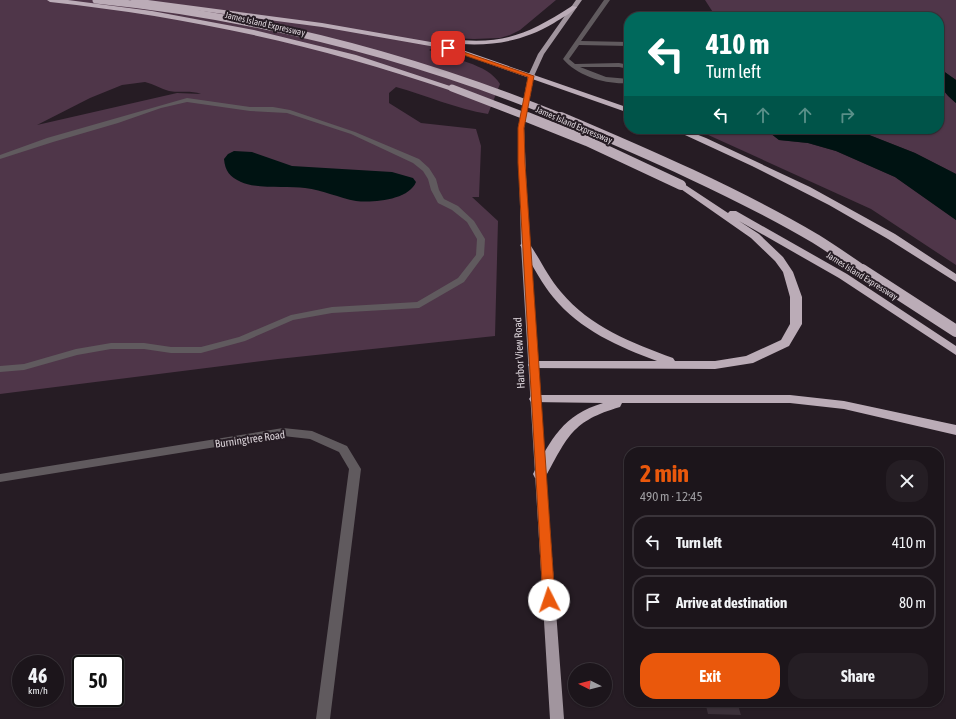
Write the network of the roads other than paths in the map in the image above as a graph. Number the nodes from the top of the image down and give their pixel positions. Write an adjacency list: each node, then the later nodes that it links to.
1 (50, 0): 17 (highway, James Island Expressway, bridge)
2 (96, 0): 20 (highway, James Island Expressway, bridge)
3 (133, 0): 7 (highway)
4 (579, 0): 6 (main road, Harbor View Road)
5 (607, 0): 8 (street)
6 (574, 7): 7 (highway); 12 (main road, Harbor View Road)
7 (322, 25): 12 (highway)
8 (578, 44): 9 (street); 10 (street)
9 (624, 44)
10 (571, 66): 11 (street); 13 (street)
11 (624, 66)
12 (531, 76): 14 (highway); 18 (main road, Harbor View Road)
13 (624, 81)
14 (624, 109)
15 (688, 134): 19 (highway)
16 (0, 157): 24 (street)
17 (681, 185): 21 (highway, James Island Expressway); 22 (highway)
18 (525, 245): 22 (highway); 23 (main road, Harbor View Road)
19 (956, 279)
20 (956, 331)
21 (956, 351)
22 (676, 364): 23 (highway)
23 (534, 365): 25 (main road, Harbor View Road)
24 (0, 369)
25 (535, 399): 26 (highway); 28 (main road, Harbor View Road)
26 (634, 399): 27 (highway); 28 (highway)
27 (956, 430)
28 (540, 474): 31 (main road, Harbor View Road)
29 (0, 478): 30 (street, Burningtree Road)
30 (322, 719)
31 (557, 719)

